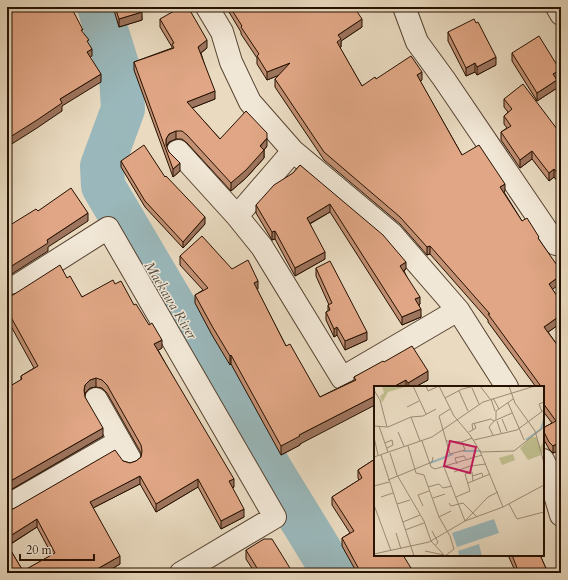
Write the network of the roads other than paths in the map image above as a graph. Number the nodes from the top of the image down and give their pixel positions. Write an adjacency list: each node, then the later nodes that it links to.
1 (206, 7): 6 (street)
2 (404, 7): 8 (street)
3 (557, 7): 4 (street)
4 (561, 14)
5 (178, 151): 7 (street)
6 (293, 151): 7 (street); 10 (street)
7 (237, 216): 10 (street)
8 (561, 245)
9 (7, 292): 16 (street)
10 (458, 310): 11 (street)
11 (507, 386)
12 (96, 399): 14 (street)
13 (544, 462): 15 (street)
14 (7, 506)
15 (561, 515)
16 (181, 573)

